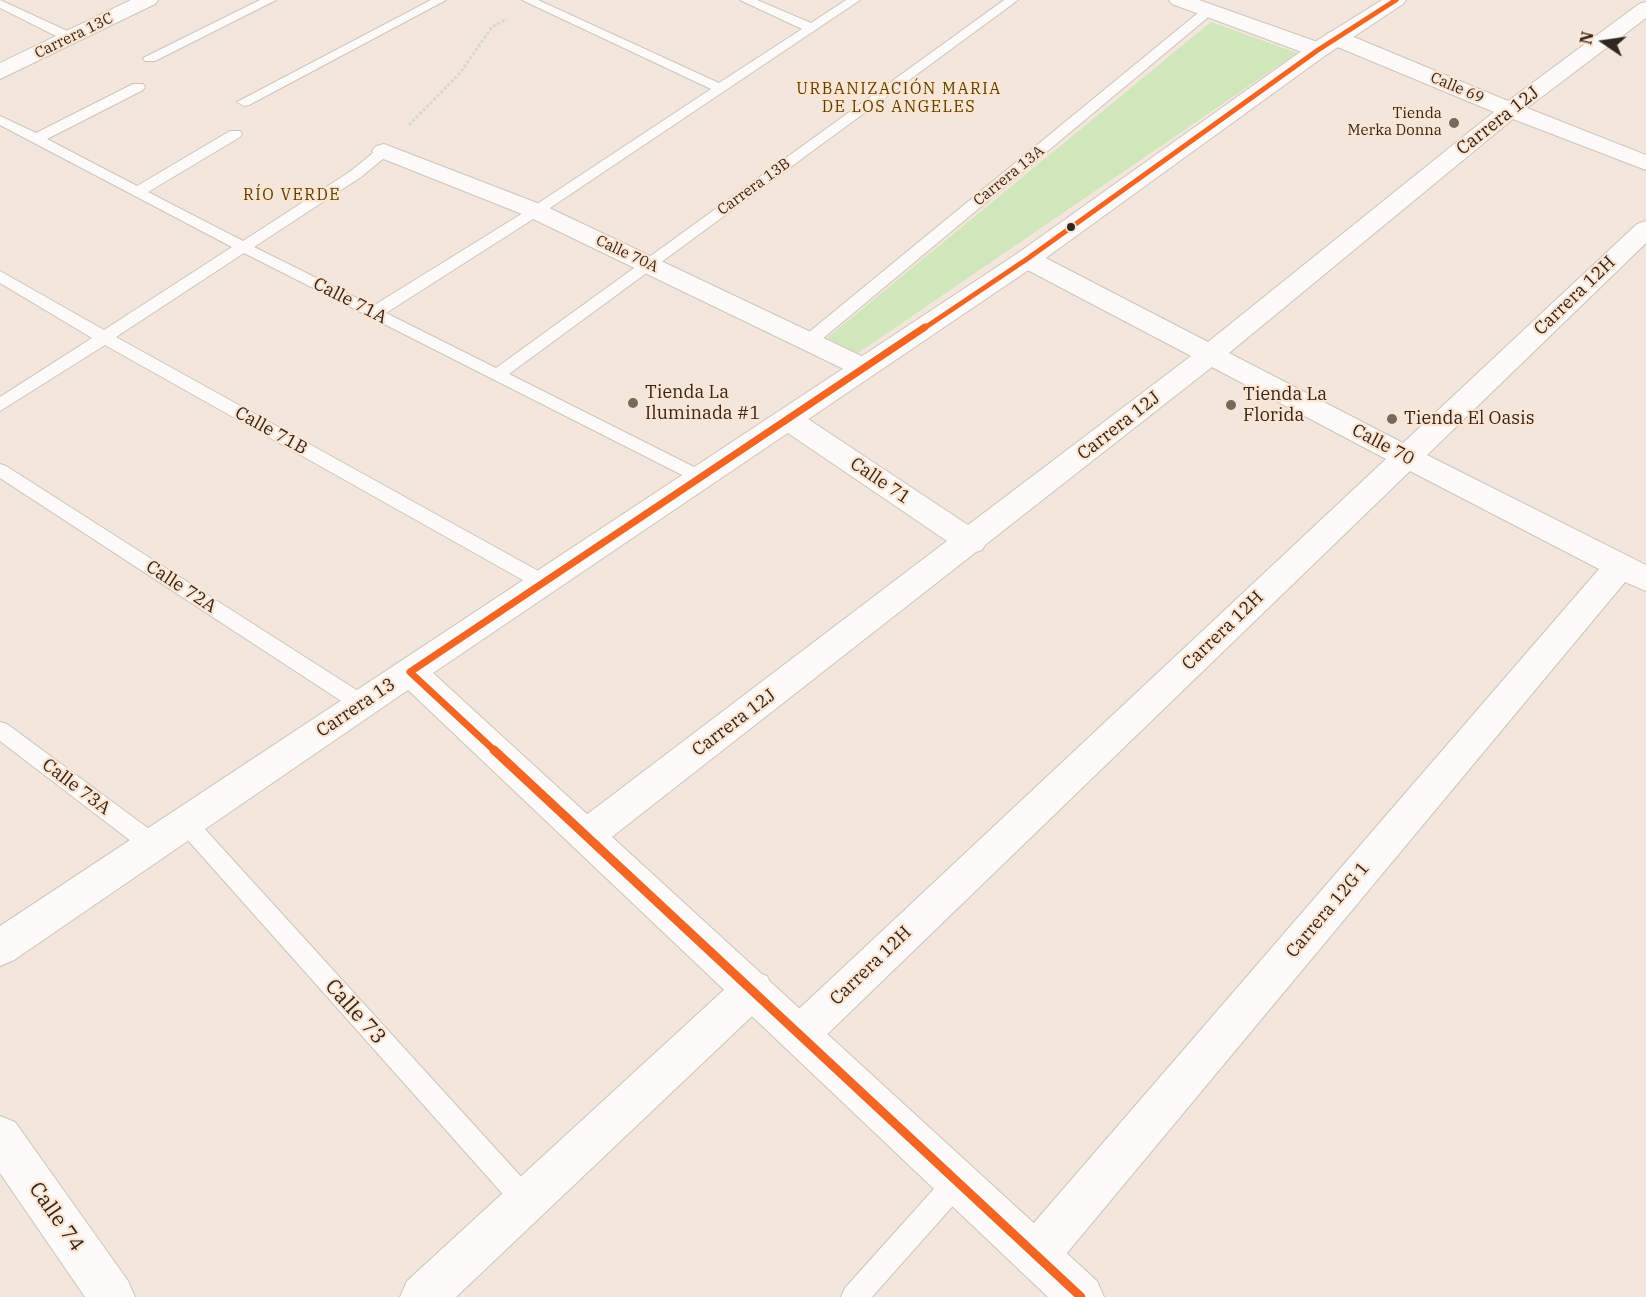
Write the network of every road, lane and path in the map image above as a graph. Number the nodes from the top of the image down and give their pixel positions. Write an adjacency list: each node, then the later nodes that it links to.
1 (148, 0): 14 (street, Carrera 13C)
2 (270, 0): 16 (lane)
3 (440, 0): 20 (lane)
4 (746, 0): 13 (lane)
5 (854, 0): 13 (lane)
6 (1012, 0): 32 (lane, Carrera 13B)
7 (1179, 0): 12 (street, Calle 69)
8 (1396, 0): 15 (street, Carrera 13)
9 (531, 1): 19 (lane); 25 (path)
10 (0, 3): 14 (lane)
11 (1646, 8): 21 (street, Carrera 12J)
12 (1208, 11): 15 (street, Calle 69); 36 (lane, Carrera 13A)
13 (811, 28): 19 (lane)
14 (71, 38): 17 (street, Carrera 13C)
15 (1327, 44): 21 (street, Calle 69); 31 (street, Carrera 13)
16 (150, 58)
17 (0, 72)
18 (138, 87): 24 (lane)
19 (721, 89): 28 (lane)
20 (244, 102)
21 (1510, 110): 26 (street, Calle 69); 37 (street, Carrera 12J)
22 (0, 120): 24 (lane, Calle 71A)
23 (236, 134): 27 (lane)
24 (36, 139): 27 (lane, Calle 71A)
25 (384, 151): 28 (street, Calle 70A); 30 (lane)
26 (1646, 163)
27 (137, 192): 30 (lane, Calle 71A)
28 (536, 211): 32 (street, Calle 70A); 34 (lane)
29 (1646, 229): 42 (street, Carrera 12H)
30 (243, 247): 34 (lane, Calle 71A); 35 (lane)
31 (1027, 259): 37 (street, Calle 70); 38 (street, Carrera 13)
32 (648, 264): 36 (street, Calle 70A); 39 (lane, Carrera 13B)
33 (0, 276): 35 (lane, Calle 71B)
34 (374, 313): 39 (lane, Calle 71A)
35 (105, 338): 40 (lane); 47 (lane, Calle 71B)
36 (809, 341): 38 (street, Calle 70A)
37 (1211, 354): 42 (street, Calle 70); 45 (street, Carrera 12J)
38 (864, 368): 41 (street, Carrera 13)
39 (497, 375): 44 (lane, Calle 71A)
40 (0, 405)
41 (789, 420): 44 (street, Carrera 13); 45 (street, Calle 71)
42 (1406, 458): 46 (street, Calle 70); 56 (street, Carrera 12H)
43 (0, 470): 49 (lane, Calle 72A)
44 (702, 478): 47 (street, Carrera 13)
45 (971, 542): 52 (street, Carrera 12J)
46 (1633, 572): 60 (street, Carrera 12G 1)
47 (544, 583): 48 (street, Carrera 13)
48 (410, 672): 49 (street, Carrera 13); 52 (street)
49 (362, 704): 51 (street, Carrera 13)
50 (0, 730): 53 (lane, Calle 73A)
51 (185, 822): 53 (street, Carrera 13); 59 (lane, Calle 73)
52 (586, 836): 55 (street)
53 (152, 844): 54 (street, Carrera 13)
54 (0, 948)
55 (753, 989): 56 (street); 59 (street)
56 (800, 1034): 58 (street)
57 (0, 1137): 61 (street, Calle 74)
58 (958, 1181): 60 (street); 63 (lane)
59 (526, 1201): 62 (street)
60 (1036, 1255): 64 (street)
61 (111, 1297)
62 (423, 1297)
63 (854, 1297)
64 (1081, 1297)

